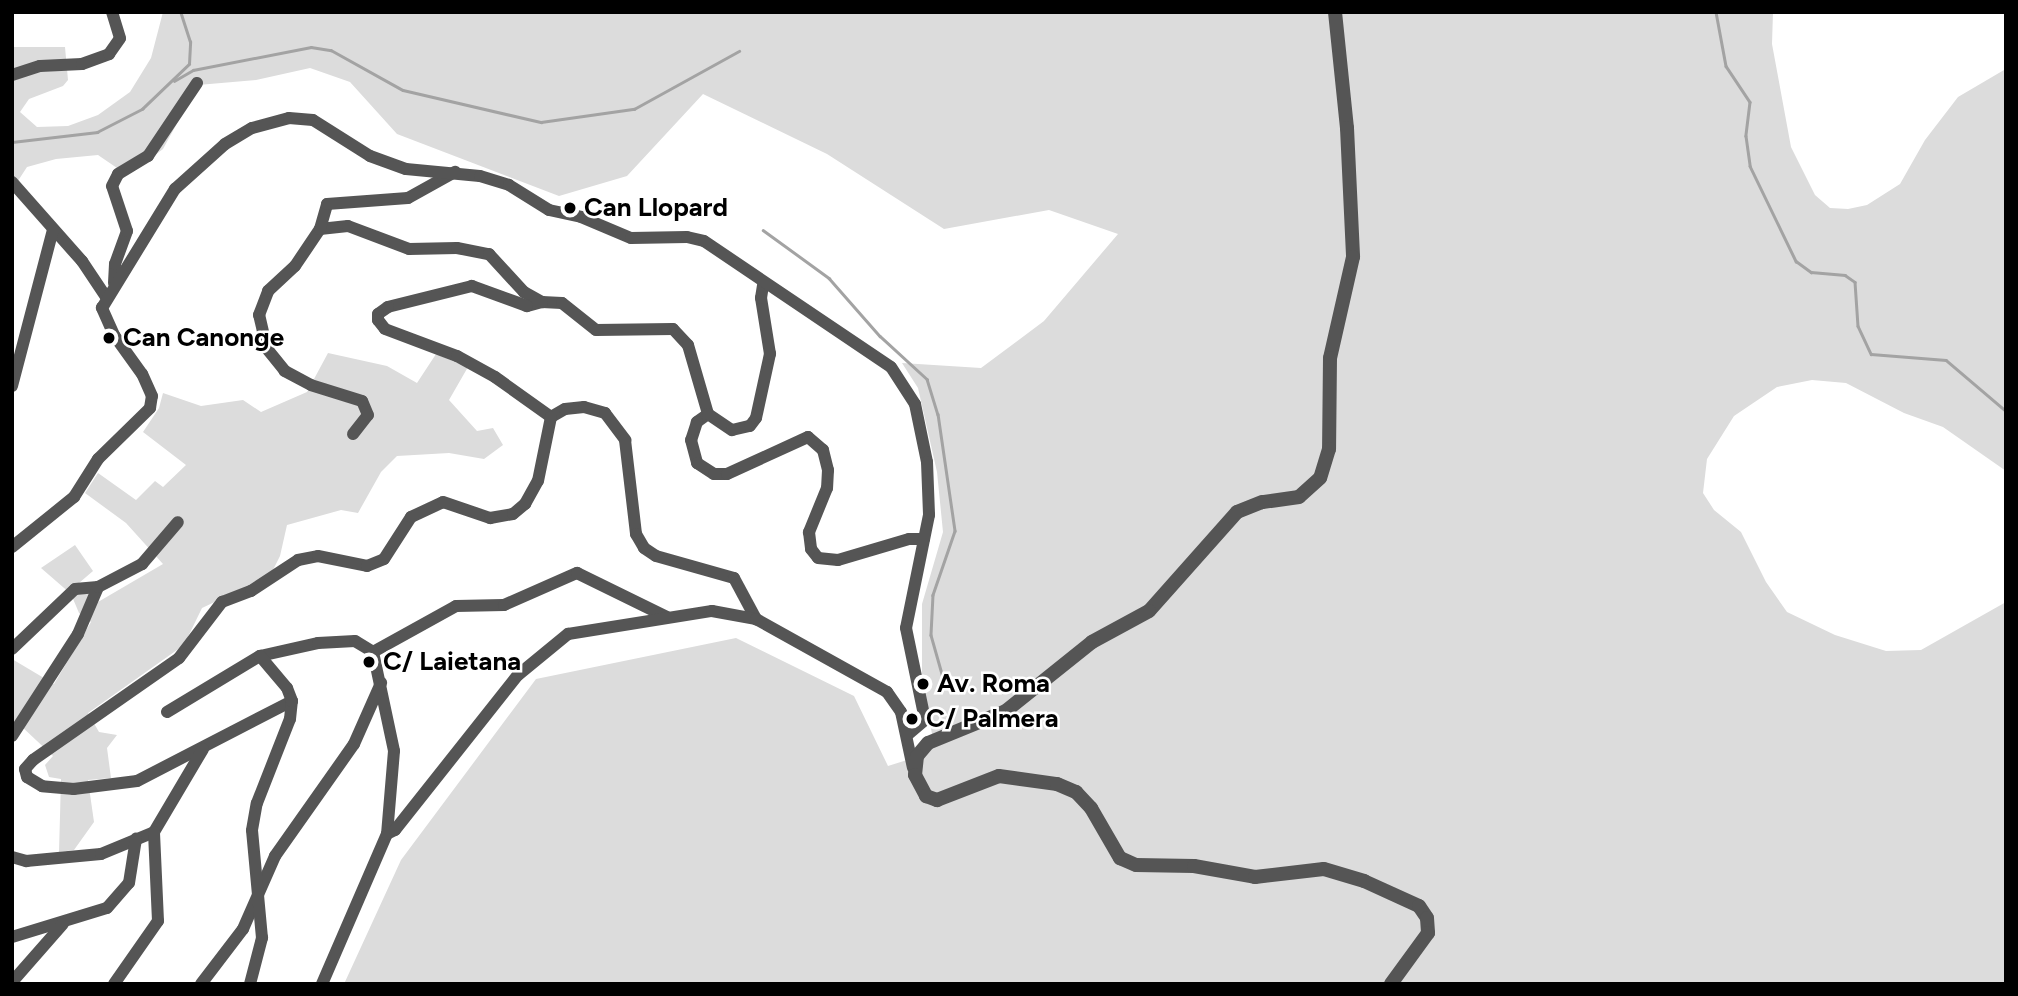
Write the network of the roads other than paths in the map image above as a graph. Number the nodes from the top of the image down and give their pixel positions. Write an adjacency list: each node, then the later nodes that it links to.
1 (112, 12): 3 (street)
2 (1335, 12): 30 (street)
3 (12, 75)
4 (197, 83): 9 (street)
5 (455, 172): 7 (street); 9 (street); 10 (street)
6 (12, 182): 8 (street)
7 (320, 229): 12 (street); 16 (street)
8 (53, 230): 11 (street); 13 (street)
9 (114, 284): 11 (street)
10 (764, 285): 14 (street); 18 (street)
11 (106, 297): 19 (street)
12 (542, 302): 14 (street); 15 (street)
13 (12, 386)
14 (708, 414): 18 (street)
15 (551, 417): 22 (street); 33 (street)
16 (354, 433)
17 (178, 522): 20 (street)
18 (924, 539): 29 (street)
19 (12, 547)
20 (98, 587): 23 (street); 31 (street)
21 (670, 618): 22 (street); 24 (street); 36 (street)
22 (756, 619): 29 (street)
23 (12, 649)
24 (373, 652): 25 (street); 26 (street)
25 (260, 656): 27 (street); 28 (street)
26 (381, 683): 36 (street); 39 (street)
27 (292, 701): 33 (street); 39 (street)
28 (167, 712)
29 (915, 727): 30 (street); 32 (street); 32 (street); 34 (street)
30 (948, 733): 32 (street)
31 (12, 736)
32 (926, 744): 34 (street)
33 (203, 749): 35 (street)
34 (915, 775): 47 (street)
35 (154, 832): 37 (street); 43 (street)
36 (387, 834): 46 (street)
37 (136, 839): 38 (street); 40 (street)
38 (12, 857)
39 (258, 897): 44 (street); 45 (street)
40 (64, 922): 41 (street); 42 (street)
41 (12, 937)
42 (12, 982)
43 (114, 984)
44 (201, 984)
45 (250, 984)
46 (321, 984)
47 (1391, 984)

